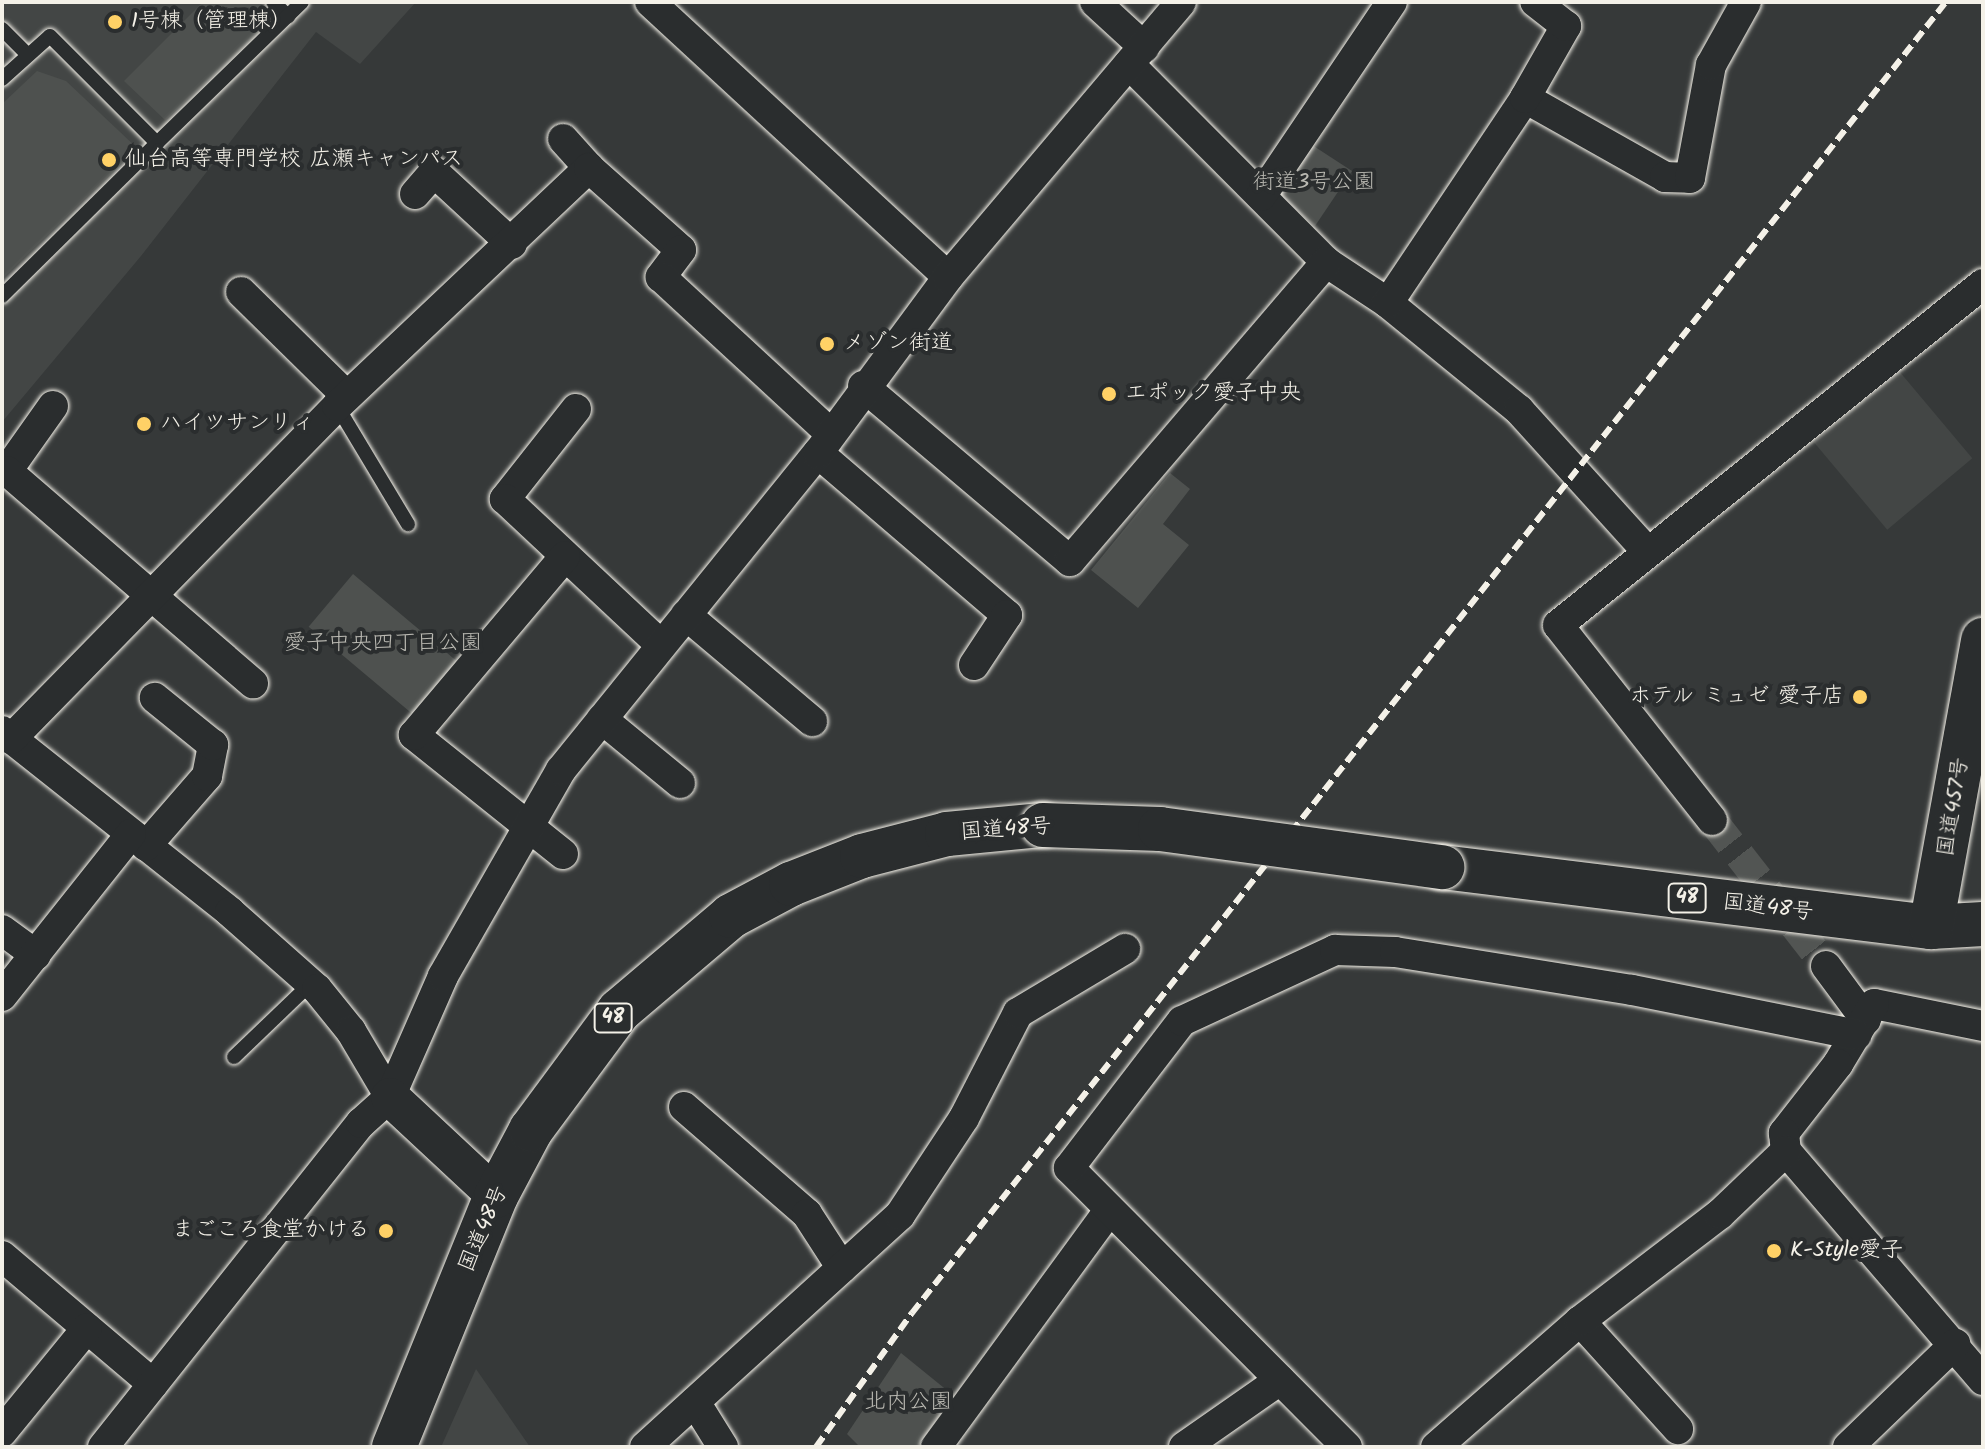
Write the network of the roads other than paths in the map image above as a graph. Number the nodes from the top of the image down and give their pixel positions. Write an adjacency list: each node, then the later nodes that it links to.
1 (273, 2): 9 (lane)
2 (302, 2): 9 (lane)
3 (650, 2): 22 (street)
4 (1095, 2): 12 (street)
5 (1181, 2): 12 (street)
6 (1392, 2): 19 (street)
7 (1535, 2): 14 (street)
8 (1746, 2): 14 (street)
9 (288, 16): 16 (lane)
10 (2, 29): 11 (lane)
11 (27, 54): 13 (lane); 16 (lane)
12 (1137, 55): 19 (street); 22 (street)
13 (2, 79)
14 (1525, 98): 26 (street)
15 (563, 139): 17 (street)
16 (157, 143): 25 (lane)
17 (589, 168): 20 (street); 31 (street)
18 (415, 194): 20 (street)
19 (1261, 196): 21 (street)
20 (512, 244): 28 (street)
21 (1326, 262): 26 (street); 27 (street)
22 (948, 277): 27 (street)
23 (1983, 284): 33 (street)
24 (241, 292): 28 (street)
25 (2, 296)
26 (1388, 303): 33 (street)
27 (863, 386): 31 (street)
28 (342, 401): 32 (lane); 35 (street)
29 (53, 406): 35 (street)
30 (576, 409): 34 (street)
31 (823, 442): 36 (street); 39 (street)
32 (408, 524)
33 (1646, 550): 46 (street)
34 (565, 556): 38 (street); 47 (street)
35 (150, 598): 40 (street); 44 (street)
36 (686, 615): 38 (street); 43 (street)
37 (1983, 640): 51 (highway, 国道457号)
38 (661, 645): 42 (street)
39 (974, 665)
40 (253, 683)
41 (155, 698): 48 (street)
42 (602, 719): 45 (street); 47 (street)
43 (812, 721)
44 (7, 735): 48 (street)
45 (680, 783)
46 (1712, 820)
47 (526, 827): 49 (street); 62 (street)
48 (139, 840): 55 (street); 57 (street)
49 (563, 854)
50 (1983, 924): 51 (highway, 48)
51 (1931, 927): 53 (highway, 48); 65 (highway, 国道48号 / 48, bridge)
52 (2, 930): 55 (street)
53 (1983, 944)
54 (1125, 949): 68 (street)
55 (36, 955): 58 (street)
56 (1826, 966): 60 (street)
57 (310, 984): 61 (lane); 62 (street)
58 (2, 996)
59 (1983, 1026): 60 (street)
60 (1862, 1028): 64 (street); 66 (street)
61 (234, 1057)
62 (390, 1097): 65 (street); 74 (street)
63 (684, 1107): 68 (street)
64 (1786, 1151): 69 (street); 71 (street)
65 (496, 1196): 80 (highway, 国道48号 / 48)
66 (1109, 1211): 72 (street); 83 (street)
67 (2, 1256): 70 (street)
68 (842, 1268): 75 (street)
69 (1580, 1321): 76 (street); 78 (street)
70 (87, 1328): 74 (street); 77 (street)
71 (1955, 1344): 73 (street); 86 (street)
72 (1280, 1380): 84 (street); 85 (street)
73 (1983, 1380)
74 (153, 1384): 79 (street)
75 (695, 1402): 81 (street); 82 (street)
76 (1678, 1429)
77 (2, 1432)
78 (1451, 1442)
79 (103, 1447)
80 (394, 1447)
81 (645, 1447)
82 (723, 1447)
83 (936, 1447)
84 (1184, 1447)
85 (1347, 1447)
86 (1848, 1447)

